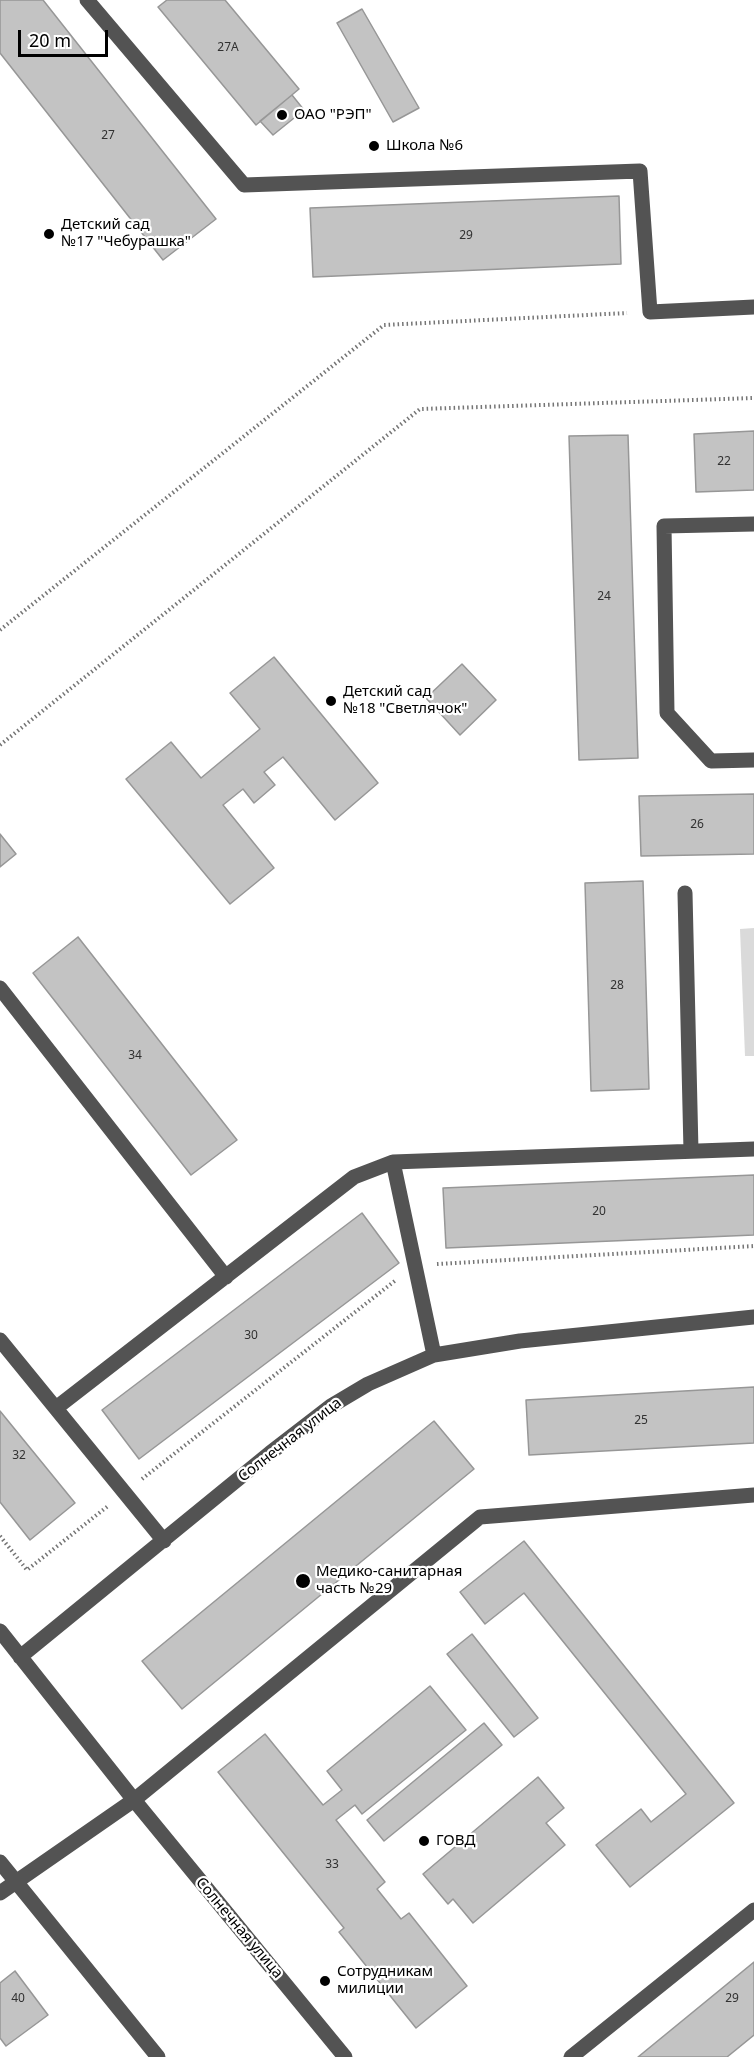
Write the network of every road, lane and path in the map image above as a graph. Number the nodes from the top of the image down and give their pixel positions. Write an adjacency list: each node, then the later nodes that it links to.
1 (87, 0): 3 (street)
2 (754, 307): 3 (street)
3 (650, 312): 6 (path)
4 (754, 398): 7 (path)
5 (754, 524): 8 (street)
6 (0, 630)
7 (0, 746)
8 (754, 760)
9 (685, 893): 12 (street)
10 (0, 988): 16 (street)
11 (754, 1149): 12 (street)
12 (691, 1151): 13 (street)
13 (393, 1162): 15 (street); 16 (street)
14 (754, 1246): 15 (path)
15 (415, 1265): 19 (street); 21 (path)
16 (226, 1277): 20 (street)
17 (754, 1317): 19 (street, Солнечная улица)
18 (0, 1340): 20 (street)
19 (434, 1355): 24 (street, Солнечная улица)
20 (56, 1408): 21 (street)
21 (124, 1492): 23 (path); 24 (street)
22 (754, 1495): 27 (street)
23 (0, 1536)
24 (164, 1541): 26 (street, Солнечная улица)
25 (0, 1631): 26 (street, Солнечная улица)
26 (20, 1657): 27 (street, Солнечная улица)
27 (134, 1800): 29 (street); 33 (street, Солнечная улица)
28 (0, 1862): 29 (street)
29 (15, 1881): 30 (street); 32 (street)
30 (0, 1893)
31 (754, 1910): 34 (street)
32 (158, 2057)
33 (345, 2057)
34 (571, 2057)

